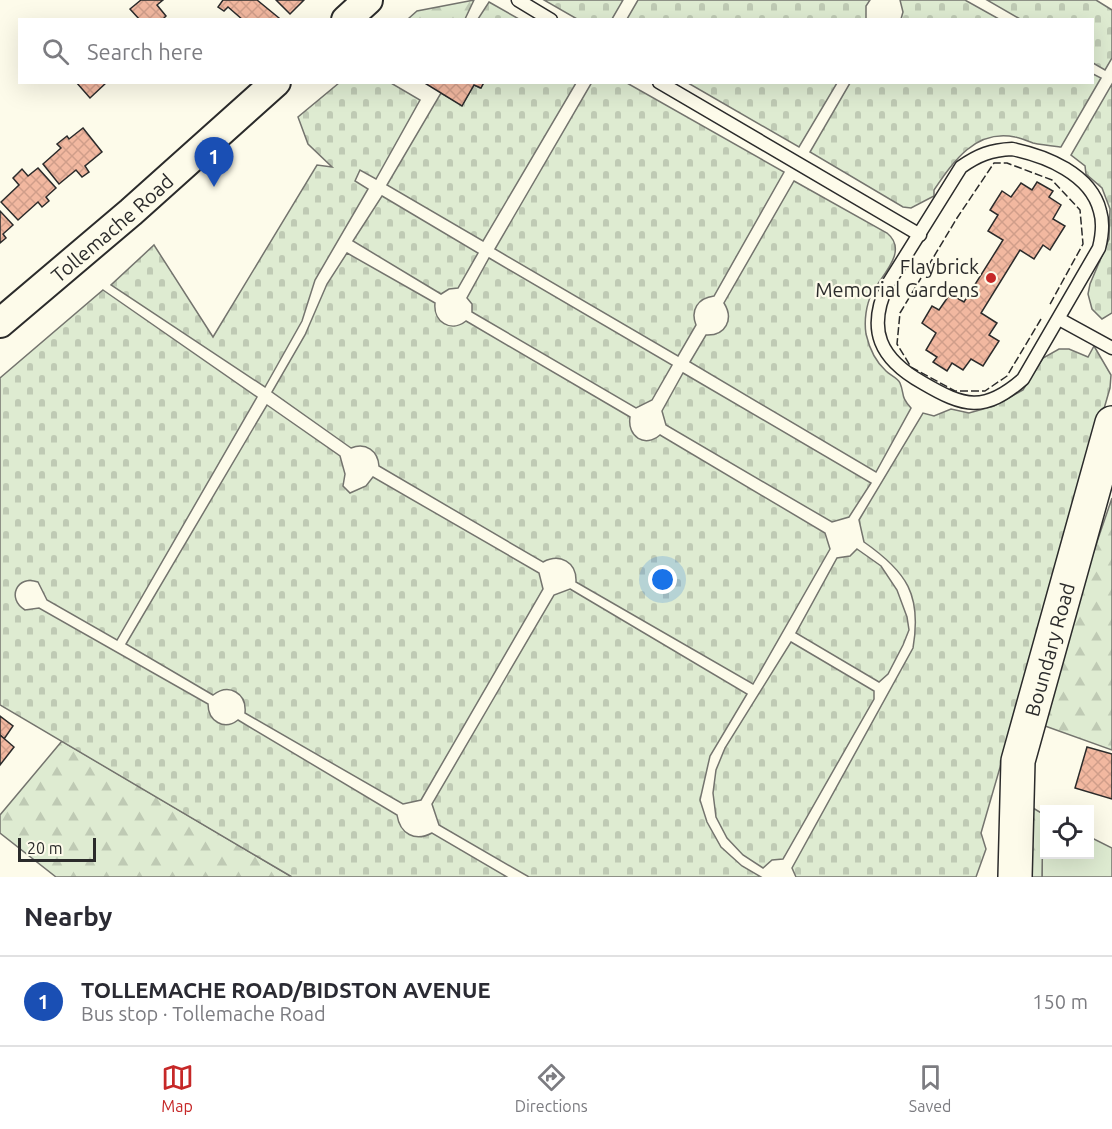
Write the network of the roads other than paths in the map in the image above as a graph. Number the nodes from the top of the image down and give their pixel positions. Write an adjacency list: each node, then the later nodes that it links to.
1 (368, 0): 3 (street)
2 (518, 0): 4 (lane)
3 (348, 18)
4 (548, 18)
5 (274, 84): 9 (street, Tollemache Road)
6 (662, 84): 7 (lane)
7 (920, 235): 8 (lane); 8 (lane)
8 (1059, 318): 10 (lane)
9 (0, 323)
10 (1112, 348)
11 (1112, 423): 12 (main road, Boundary Road)
12 (1015, 877)

